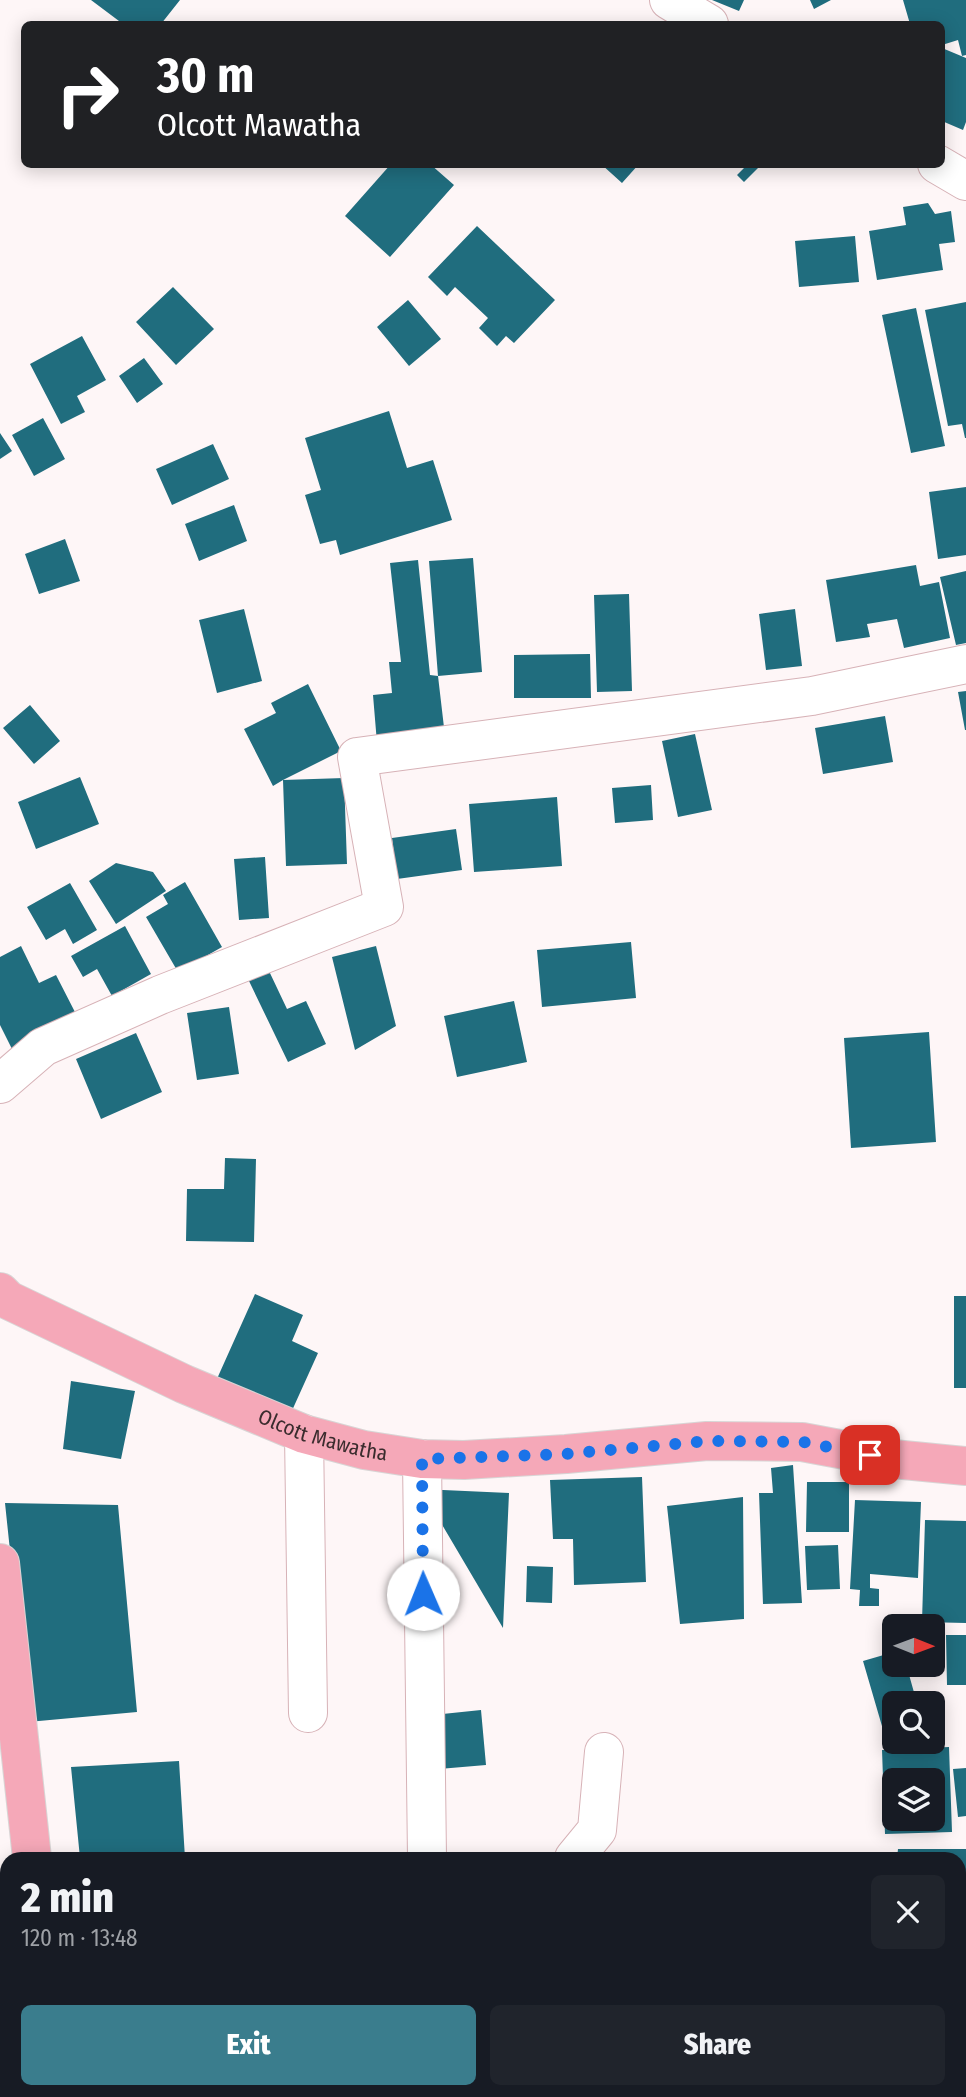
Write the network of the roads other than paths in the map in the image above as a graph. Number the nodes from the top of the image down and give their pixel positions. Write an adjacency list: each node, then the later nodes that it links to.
1 (669, 0): 2 (street)
2 (704, 21)
3 (944, 168): 4 (street)
4 (966, 181)
5 (966, 664): 6 (street)
6 (0, 1084)
7 (3, 1305): 8 (main road, Olcott Mawatha)
8 (304, 1434): 9 (main road, Olcott Mawatha); 12 (street)
9 (422, 1459): 10 (main road, Olcott Mawatha); 15 (street)
10 (966, 1466)
11 (0, 1563): 14 (main road)
12 (308, 1713)
13 (604, 1752): 16 (street)
14 (32, 1852)
15 (427, 1852)
16 (579, 1852)

